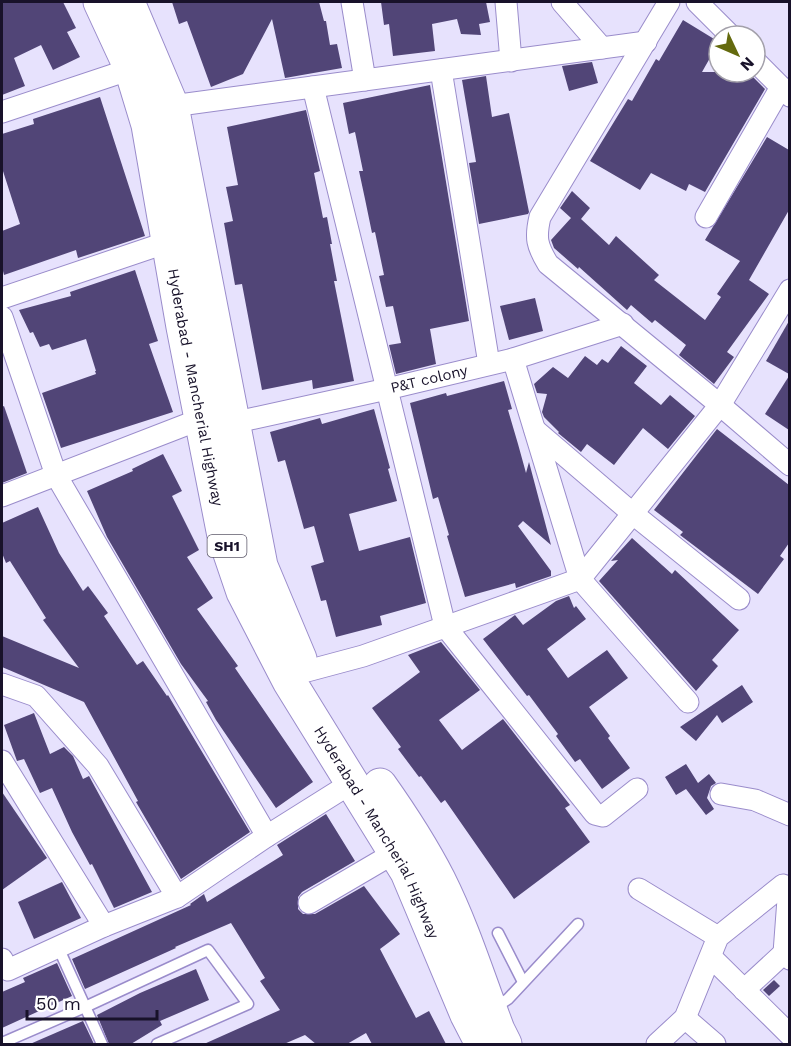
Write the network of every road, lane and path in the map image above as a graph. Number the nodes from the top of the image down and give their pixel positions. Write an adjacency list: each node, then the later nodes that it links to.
1 (100, 2): 12 (main road, Hyderabad - Mancherial Highway / SH1)
2 (128, 2): 18 (main road, Hyderabad - Mancherial Highway / SH1)
3 (352, 2): 15 (street)
4 (506, 2): 11 (street)
5 (562, 2): 10 (street)
6 (669, 2): 9 (street)
7 (697, 2): 8 (street)
8 (719, 24)
9 (645, 42): 10 (street); 25 (street)
10 (602, 48): 11 (street)
11 (511, 61): 13 (street)
12 (131, 69): 19 (street); 21 (main road, Hyderabad - Mancherial Highway / SH1)
13 (441, 70): 15 (street); 27 (street)
14 (767, 73): 17 (street)
15 (365, 80): 16 (street)
16 (313, 87): 18 (street); 28 (street)
17 (785, 92): 20 (street)
18 (172, 106): 31 (main road, Hyderabad - Mancherial Highway / SH1)
19 (2, 112)
20 (706, 217)
21 (168, 242): 23 (street); 30 (main road, Hyderabad - Mancherial Highway / SH1)
22 (789, 290): 29 (street)
23 (2, 298)
24 (2, 317): 34 (street)
25 (623, 324): 26 (street, P&T colony); 29 (street)
26 (513, 358): 27 (street, P&T colony); 32 (street)
27 (489, 364): 28 (street, P&T colony)
28 (387, 389): 31 (street, P&T colony); 39 (street)
29 (720, 405): 33 (street); 36 (street)
30 (201, 418): 34 (street); 44 (main road, Hyderabad - Mancherial Highway / SH1)
31 (232, 423): 40 (main road, Hyderabad - Mancherial Highway / SH1)
32 (535, 430): 36 (street); 37 (street)
33 (789, 465)
34 (56, 475): 35 (street); 48 (street)
35 (2, 496)
36 (632, 513): 37 (street); 38 (street)
37 (580, 579): 39 (street); 42 (street)
38 (739, 599)
39 (446, 626): 40 (street); 45 (street)
40 (307, 671): 49 (main road, Hyderabad - Mancherial Highway / SH1)
41 (2, 684): 52 (street)
42 (688, 702)
43 (2, 760): 55 (street)
44 (353, 782): 48 (street); 49 (main road, Hyderabad - Mancherial Highway / SH1)
45 (637, 789)
46 (721, 794): 47 (street)
47 (789, 815)
48 (267, 836): 52 (street)
49 (410, 860): 53 (street); 65 (main road, Hyderabad - Mancherial Highway / SH1); 71 (main road, Hyderabad - Mancherial Highway / SH1)
50 (639, 889): 57 (street)
51 (787, 890): 57 (street); 59 (street)
52 (177, 897): 55 (street)
53 (309, 903)
54 (578, 924): 62 (lane)
55 (104, 926): 58 (street)
56 (498, 933): 62 (lane)
57 (718, 937): 60 (street)
58 (58, 946): 61 (street); 64 (lane)
59 (787, 956): 63 (street)
60 (711, 957): 63 (street); 66 (street)
61 (2, 959)
62 (523, 982): 65 (lane)
63 (744, 990): 67 (street)
64 (85, 1007): 68 (lane); 69 (lane); 70 (lane)
65 (491, 1011): 72 (main road, Hyderabad - Mancherial Highway / SH1)
66 (685, 1018): 73 (street); 74 (street)
67 (789, 1035)
68 (2, 1043)
69 (102, 1044)
70 (157, 1044)
71 (482, 1044)
72 (505, 1044)
73 (657, 1044)
74 (715, 1044)

